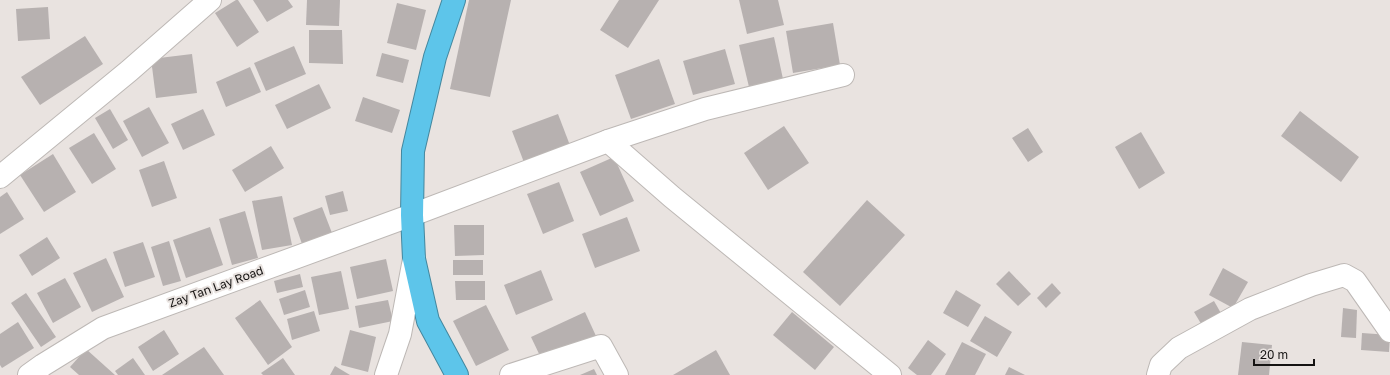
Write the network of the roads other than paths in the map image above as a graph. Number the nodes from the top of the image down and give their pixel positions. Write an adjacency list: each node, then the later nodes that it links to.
1 (210, 0): 5 (street)
2 (454, 0): 6 (highway)
3 (843, 74): 4 (street, Zay Tan Lay Road)
4 (608, 141): 6 (street, Zay Tan Lay Road); 14 (street)
5 (0, 177)
6 (412, 215): 7 (highway); 9 (street, Zay Tan Lay Road)
7 (414, 259): 10 (street); 11 (highway)
8 (1390, 331): 15 (street)
9 (42, 372)
10 (386, 375)
11 (457, 375)
12 (511, 375): 13 (street)
13 (617, 375)
14 (890, 375)
15 (1158, 375)

